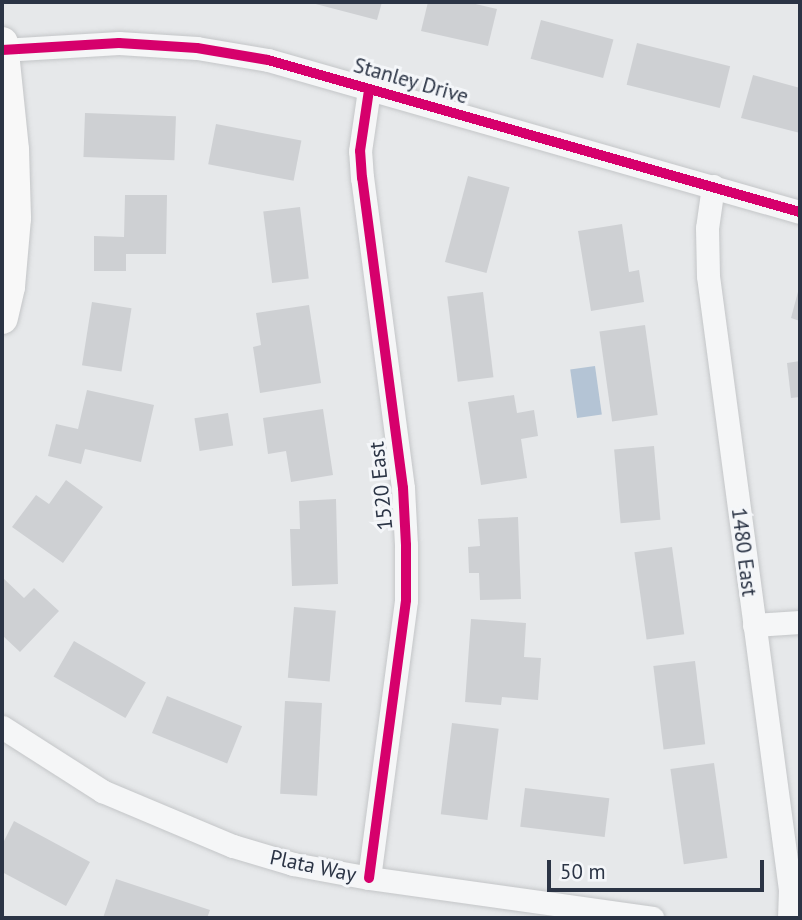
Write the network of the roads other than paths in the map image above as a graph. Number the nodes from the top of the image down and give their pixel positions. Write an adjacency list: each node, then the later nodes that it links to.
1 (2, 43): 2 (street)
2 (2, 50): 3 (street, Stanley Drive); 6 (street)
3 (369, 90): 4 (street, Stanley Drive); 10 (street, 1520 East)
4 (713, 186): 5 (street, Stanley Drive); 8 (street, 1480 East)
5 (800, 212)
6 (2, 318)
7 (800, 622): 8 (street)
8 (754, 625): 12 (street, 1480 East)
9 (2, 727): 10 (street, Plata Way)
10 (369, 878): 11 (street, Plata Way)
11 (652, 918)
12 (789, 918)

